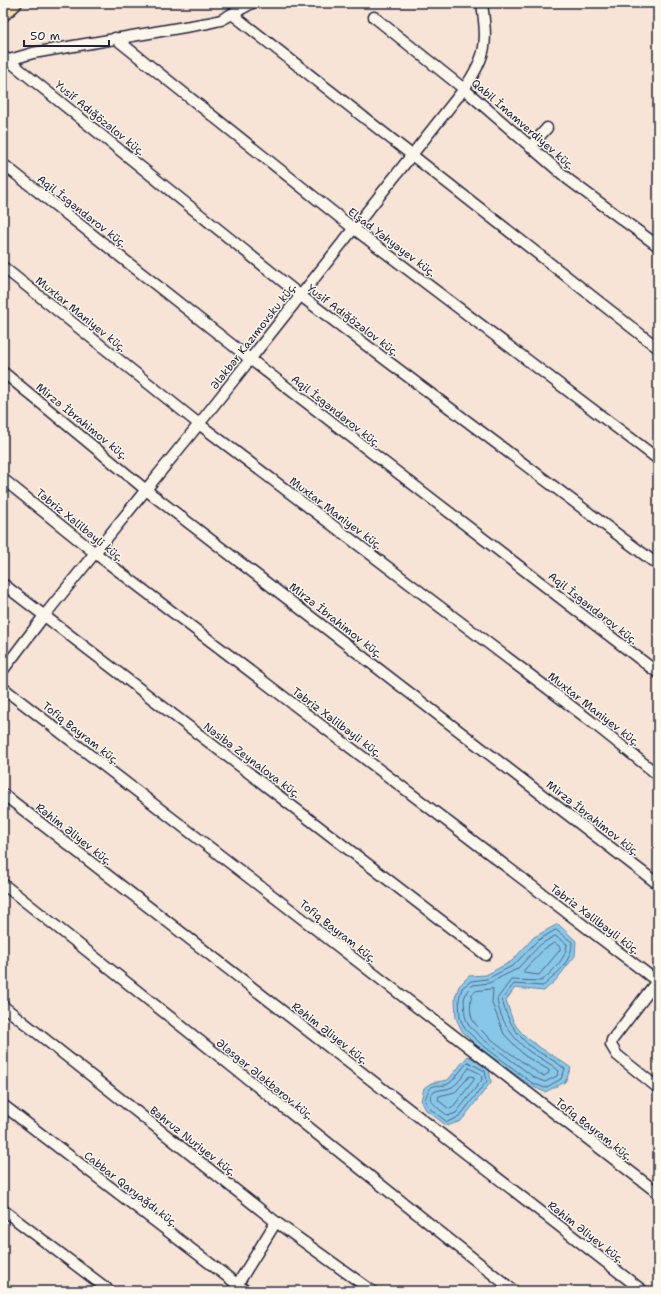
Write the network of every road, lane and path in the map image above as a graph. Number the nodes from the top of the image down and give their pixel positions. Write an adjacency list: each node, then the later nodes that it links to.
1 (14, 3): 4 (main road)
2 (252, 3): 5 (street)
3 (482, 3): 9 (street, Ələkbər Kazımovsku küç.)
4 (3, 13)
5 (232, 14): 7 (street); 12 (street)
6 (374, 17): 9 (street, Qabil İmamverdiyev küç.)
7 (115, 38): 8 (street); 14 (street, Elşad Yəhyəyev küç.)
8 (5, 60): 17 (street, Yusif Adığözəlov küç.)
9 (464, 89): 11 (street, Qabil İmamverdiyev küç.); 12 (street, Ələkbər Kazımovsku küç.)
10 (546, 128): 11 (street)
11 (530, 147): 15 (street, Qabil İmamverdiyev küç.)
12 (412, 155): 14 (street, Ələkbər Kazımovsku küç.); 18 (street)
13 (3, 164): 19 (street, Aqil İsgəndərov küç.)
14 (353, 228): 17 (street, Ələkbər Kazımovsku küç.); 22 (street, Elşad Yəhyəyev küç.)
15 (658, 246)
16 (3, 267): 21 (street, Muxtar Maniyev küç.)
17 (301, 296): 19 (street, Ələkbər Kazımovsku küç.); 26 (street, Yusif Adığözəlov küç.)
18 (658, 348)
19 (250, 360): 21 (street, Ələkbər Kazımovsku küç.); 30 (street, Aqil İsgəndərov küç.)
20 (3, 372): 24 (street, Mirzə İbrahimov küç.)
21 (199, 424): 24 (street, Ələkbər Kazımovsku küç.); 32 (street, Muxtar Maniyev küç.)
22 (658, 459)
23 (3, 479): 25 (street, Təbriz Xəlilbəyli küç.)
24 (146, 490): 25 (street, Ələkbər Kazımovsku küç.); 35 (street, Mirzə İbrahimov küç.)
25 (95, 553): 28 (street, Ələkbər Kazımovsku küç.); 37 (street, Təbriz Xəlilbəyli küç.)
26 (658, 565)
27 (3, 584): 28 (street, Nəsibə Zeynalova küç.)
28 (44, 616): 29 (street, Ələkbər Kazımovsku küç.); 36 (street, Nəsibə Zeynalova küç.)
29 (3, 670)
30 (658, 673)
31 (3, 688): 41 (street, Tofiq Bayram küç.)
32 (658, 775)
33 (3, 794): 48 (street, Rəhim Əliyev küç.)
34 (3, 884): 47 (street, Ələsgər Ələkbərov küç.)
35 (658, 884)
36 (486, 956)
37 (658, 982): 39 (street)
38 (3, 1006): 43 (street, Bəhruz Nuriyev küç.)
39 (658, 1088)
40 (3, 1105): 44 (street, Cabbar Qaryağdı küç.)
41 (658, 1193)
42 (3, 1210): 45 (street)
43 (276, 1222): 44 (street); 46 (street, Bəhruz Nuriyev küç.)
44 (239, 1289)
45 (110, 1291)
46 (372, 1291)
47 (514, 1291)
48 (643, 1291)

